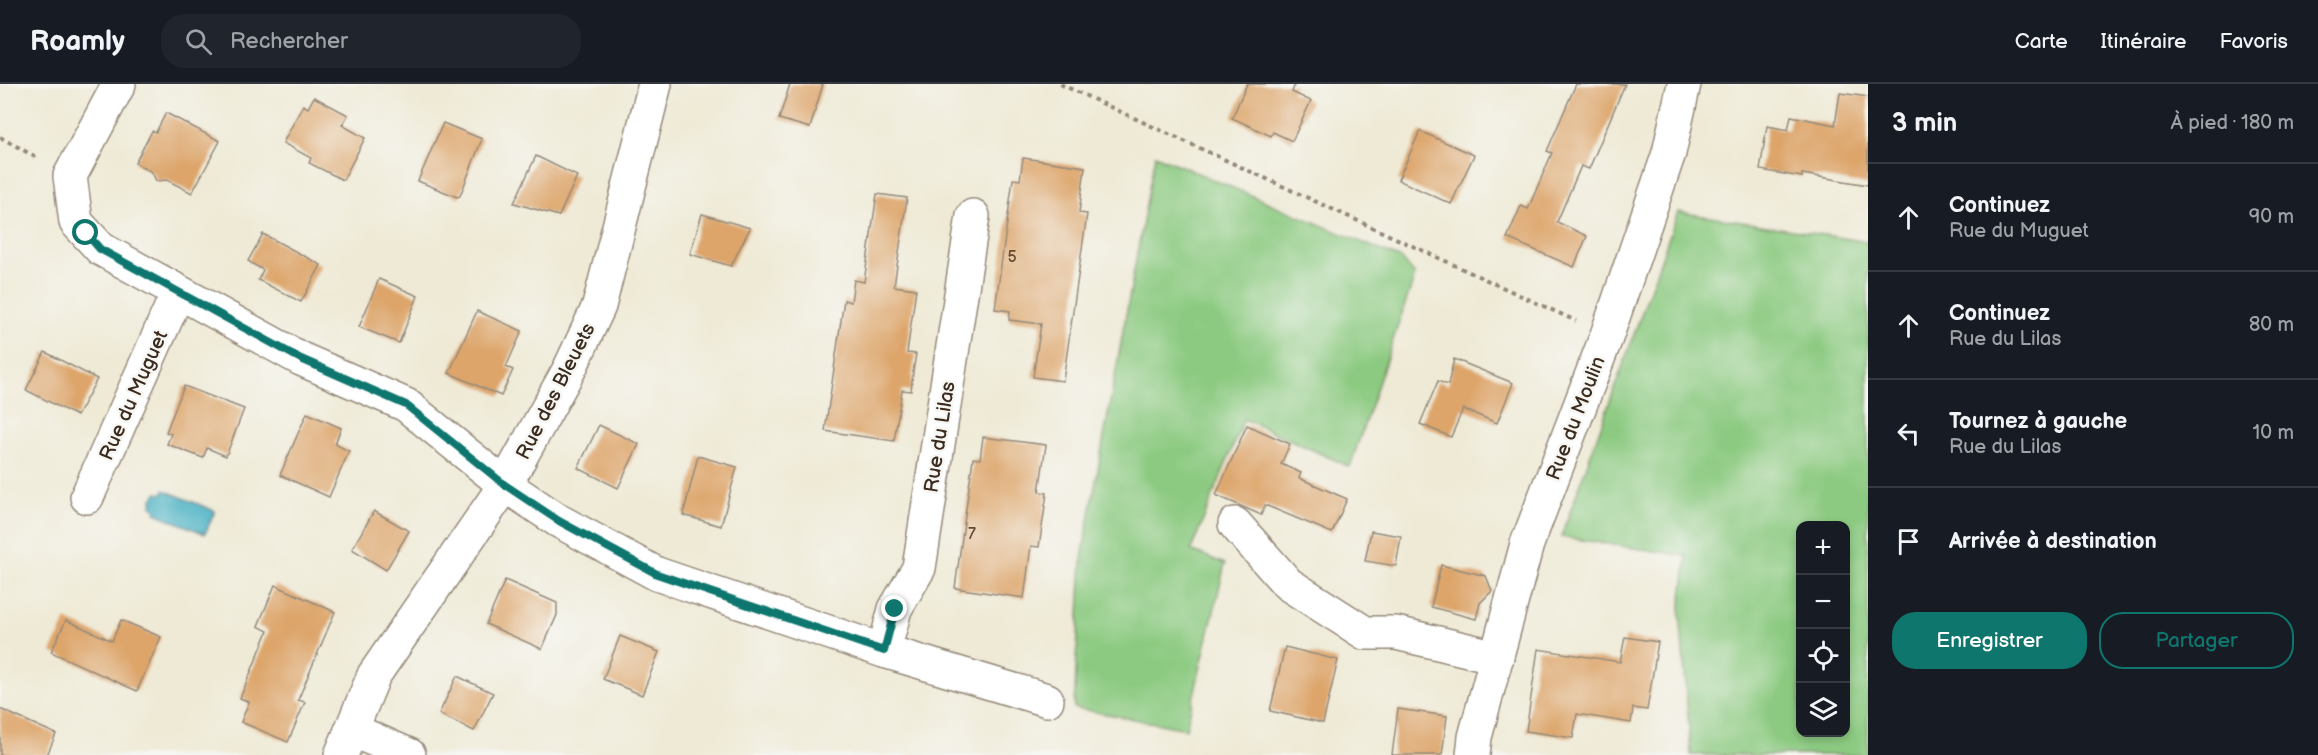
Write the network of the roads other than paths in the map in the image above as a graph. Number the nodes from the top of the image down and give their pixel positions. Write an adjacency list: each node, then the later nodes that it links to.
1 (119, 84): 5 (street)
2 (655, 84): 6 (street, Rue des Bleuets)
3 (1684, 84): 10 (street, Rue du Moulin)
4 (973, 216): 9 (street, Rue du Lilas)
5 (178, 292): 6 (street); 7 (street, Rue du Muguet)
6 (505, 485): 9 (street); 12 (street, Rue des Bleuets)
7 (87, 497)
8 (1235, 524): 10 (street)
9 (884, 651): 11 (street)
10 (1497, 657): 14 (street, Rue du Moulin)
11 (1047, 700)
12 (346, 742): 13 (street, Rue des Bleuets)
13 (409, 755)
14 (1473, 755)

